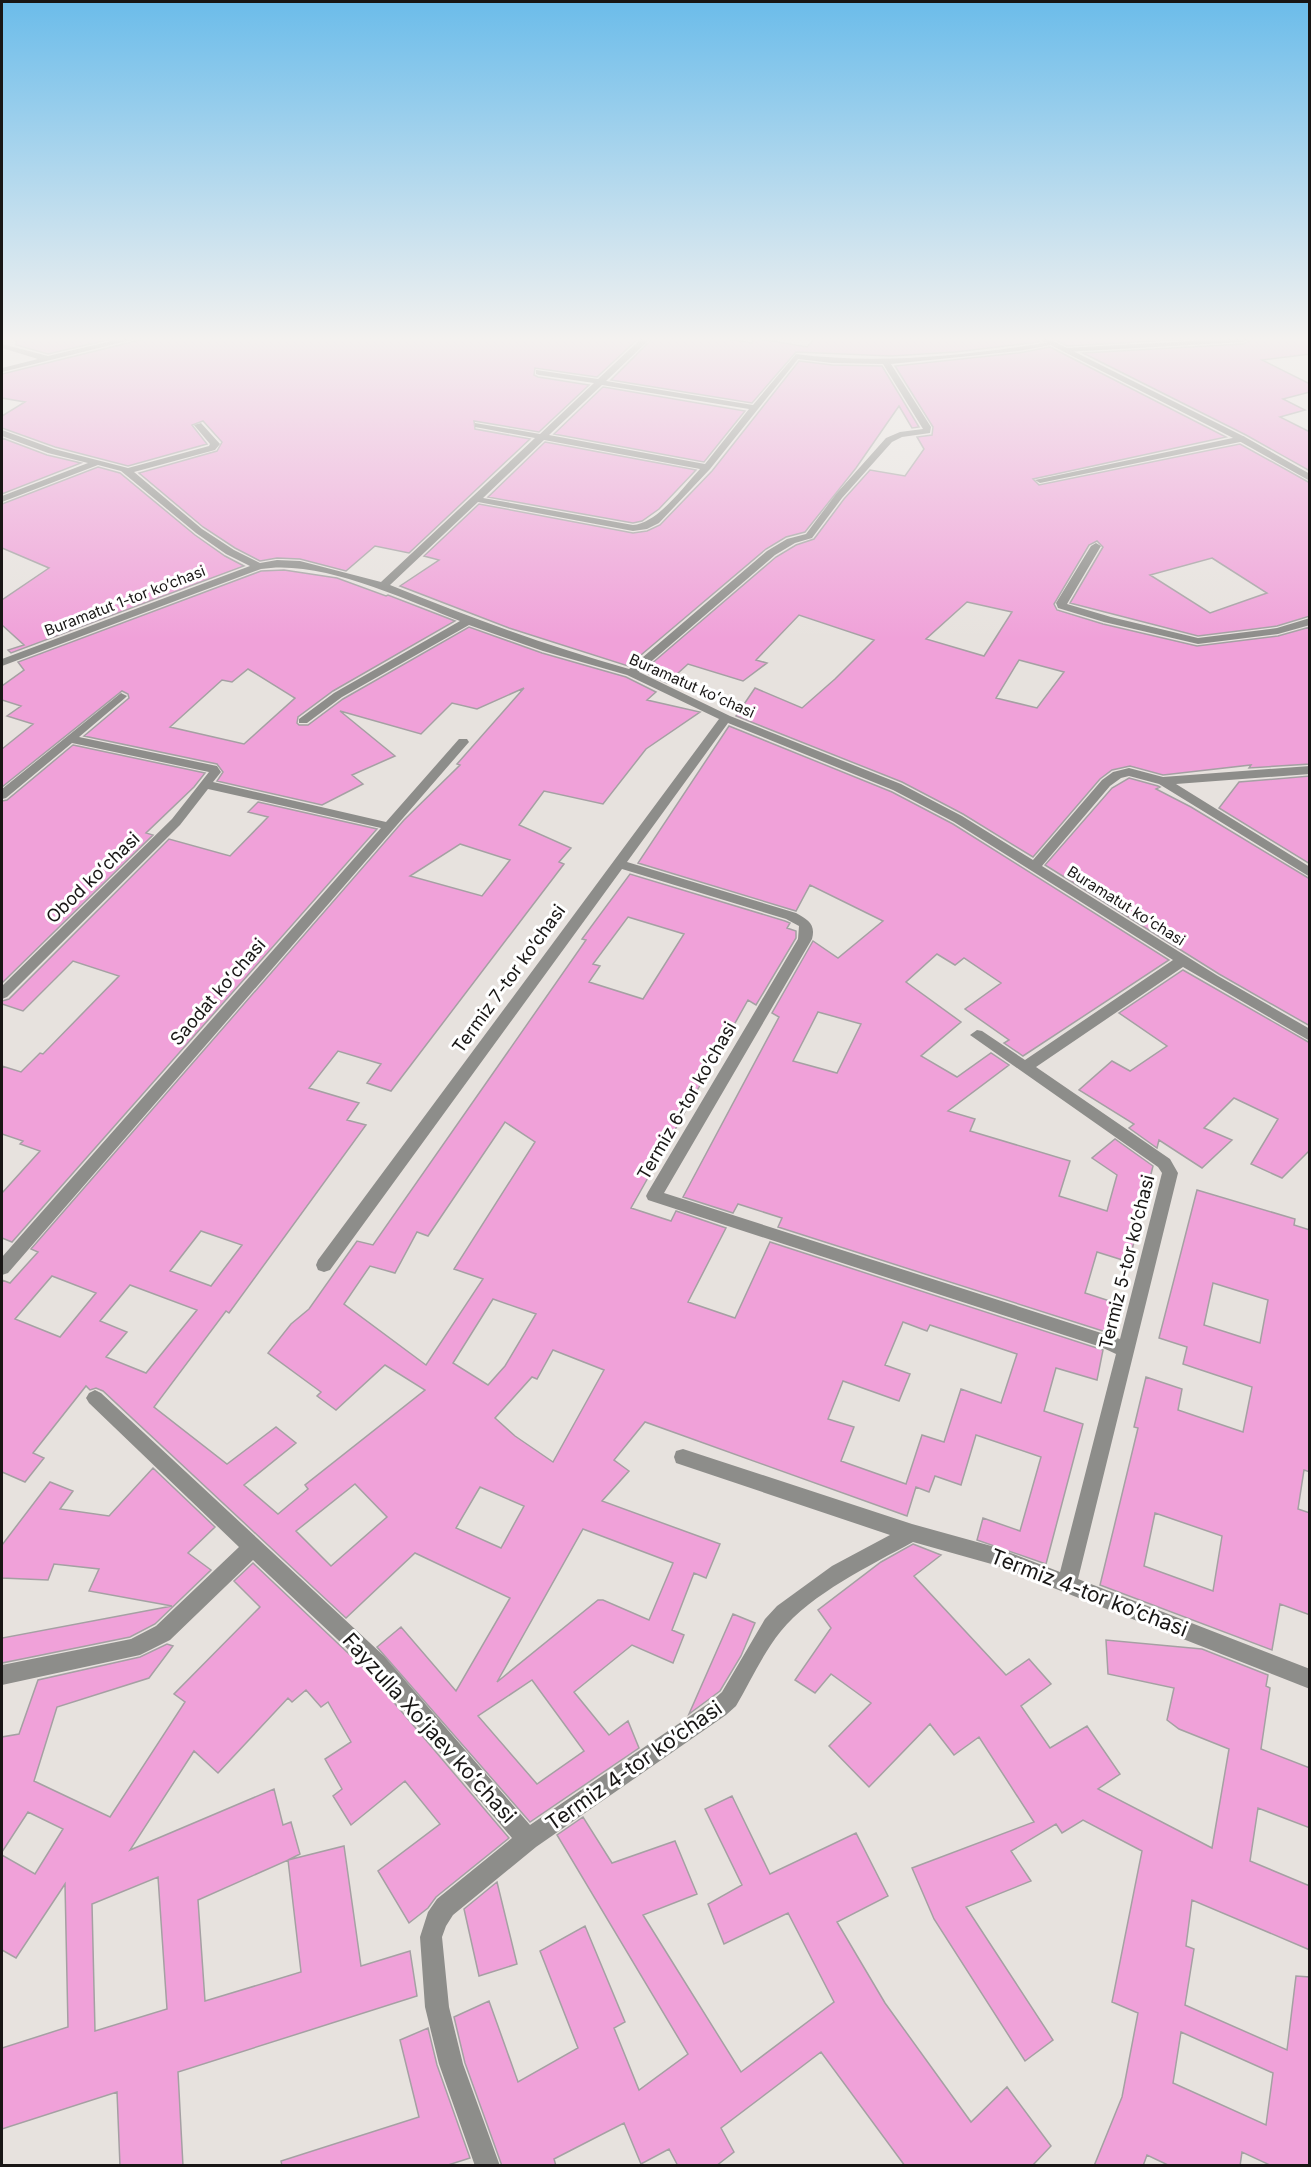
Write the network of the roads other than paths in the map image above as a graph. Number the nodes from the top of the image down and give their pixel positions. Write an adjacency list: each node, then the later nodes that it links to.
1 (13, 437): 9 (street)
2 (209, 437): 11 (street)
3 (542, 437): 14 (street)
4 (549, 437): 10 (street)
5 (729, 437): 10 (street)
6 (895, 437): 22 (street)
7 (1238, 437): 8 (street)
8 (1242, 439): 12 (street); 13 (street)
9 (99, 462): 11 (street); 15 (street)
10 (707, 467): 14 (street)
11 (128, 471): 17 (street)
12 (1310, 478)
13 (1040, 480)
14 (475, 498): 18 (street)
15 (2, 499)
16 (1096, 546): 20 (street)
17 (259, 566): 18 (street, Buramatut koʻchasi); 21 (street, Buramatut 1-tor koʼchasi)
18 (383, 586): 19 (street, Buramatut koʻchasi)
19 (468, 621): 22 (street, Buramatut koʻchasi); 25 (street)
20 (1310, 621)
21 (2, 663)
22 (631, 673): 24 (street, Buramatut koʻchasi)
23 (120, 696): 26 (street)
24 (726, 718): 33 (street, Termiz 7-tor koʼchasi); 34 (street, Buramatut koʻchasi)
25 (303, 721)
26 (71, 739): 30 (street); 31 (street)
27 (463, 742): 32 (street, Saodat koʻchasi)
28 (1310, 770): 29 (street)
29 (1163, 781): 34 (street); 35 (street)
30 (204, 784): 32 (street); 37 (street, Obod koʻchasi)
31 (2, 795)
32 (389, 826): 41 (street, Saodat koʻchasi)
33 (618, 863): 42 (street, Termiz 7-tor koʼchasi); 43 (street, Termiz 6-tor koʼchasi)
34 (1035, 866): 36 (street, Buramatut koʻchasi)
35 (1310, 873)
36 (1183, 960): 39 (street, Buramatut koʻchasi); 40 (street)
37 (2, 993)
38 (977, 1035): 40 (street)
39 (1310, 1036)
40 (1025, 1067): 43 (street, Termiz 5-tor koʼchasi)
41 (5, 1259)
42 (324, 1265)
43 (1125, 1350): 48 (street, Termiz 5-tor koʼchasi)
44 (95, 1398): 47 (street, Fayzulla Xoʻjaev koʻchasi)
45 (683, 1457): 46 (street)
46 (912, 1533): 48 (street, Termiz 4-tor koʼchasi); 51 (street, Termiz 4-tor koʼchasi)
47 (253, 1547): 49 (street); 51 (street, Fayzulla Xoʻjaev koʻchasi)
48 (1067, 1583): 50 (street, Termiz 4-tor koʼchasi)
49 (2, 1675)
50 (1310, 1679)
51 (528, 1839): 52 (street, Termiz 4-tor koʼchasi)
52 (488, 2166)

